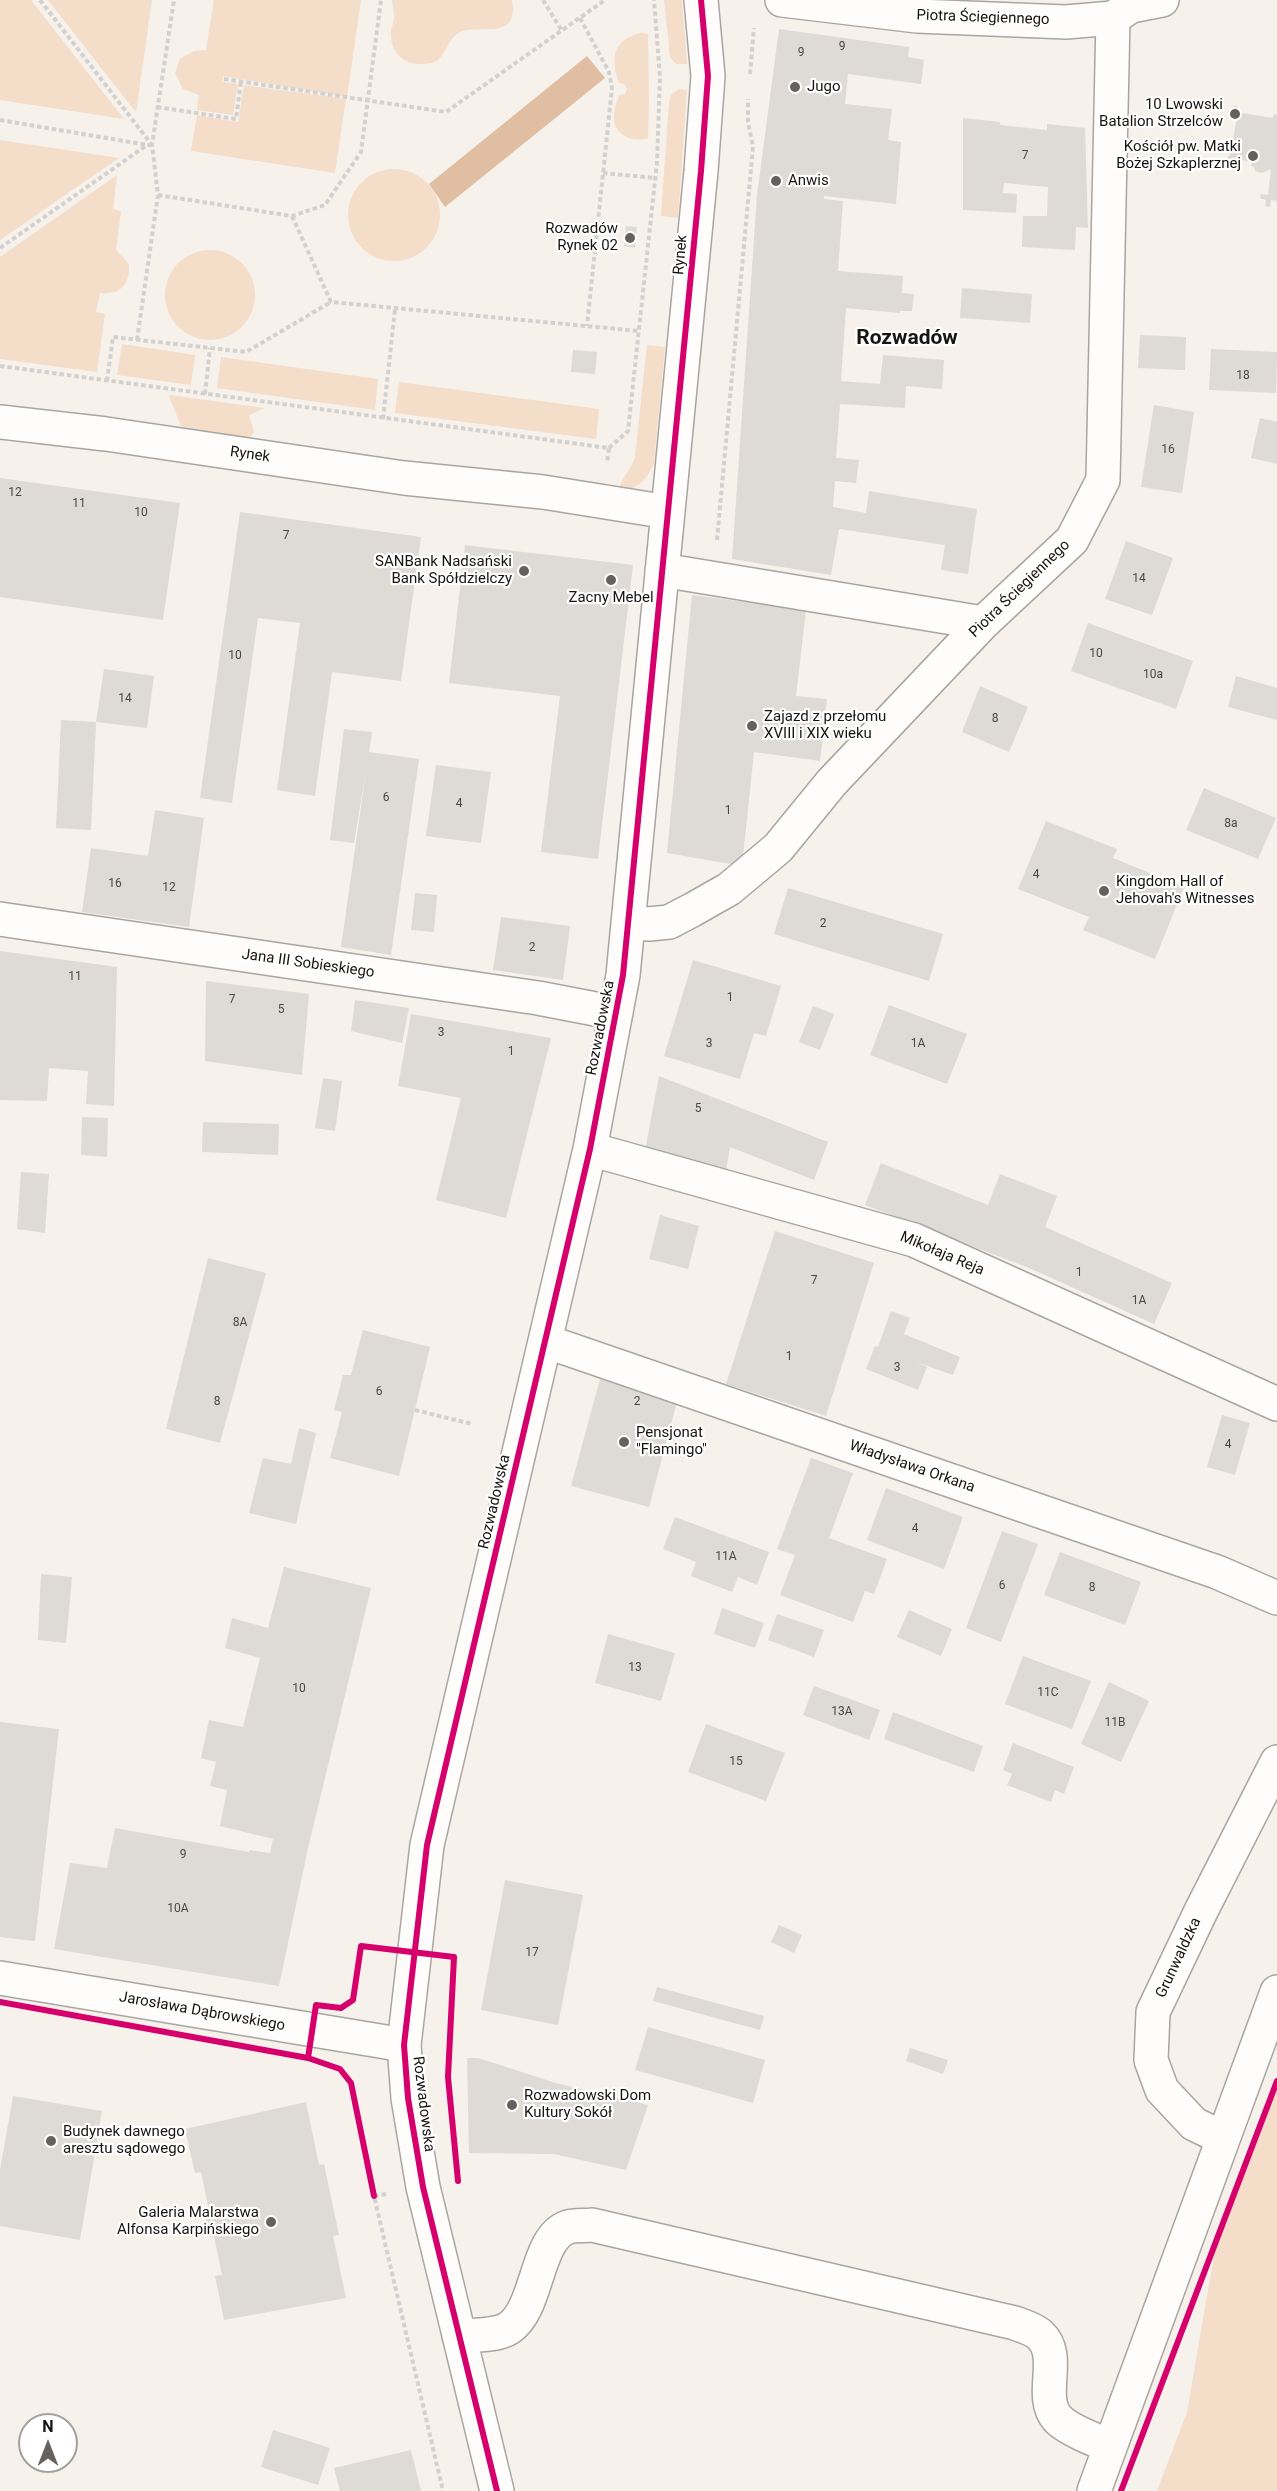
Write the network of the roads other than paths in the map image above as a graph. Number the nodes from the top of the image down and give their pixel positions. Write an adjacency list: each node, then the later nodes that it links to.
1 (701, 0): 7 (street, Rynek)
2 (782, 0): 4 (street, Piotra Ściegiennego)
3 (1162, 0): 5 (street, Piotra Ściegiennego)
4 (918, 8): 5 (street, Piotra Ściegiennego)
5 (1113, 18): 9 (street, Piotra Ściegiennego)
6 (0, 422): 7 (street, Rynek)
7 (668, 512): 8 (street, Rozwadowska)
8 (662, 570): 9 (street); 11 (street, Rozwadowska)
9 (983, 623): 11 (street, Piotra Ściegiennego)
10 (0, 920): 12 (street, Jana III Sobieskiego)
11 (628, 922): 12 (street, Rozwadowska)
12 (616, 1012): 13 (street, Rozwadowska)
13 (590, 1149): 14 (street, Rozwadowska); 15 (street, Mikołaja Reja)
14 (545, 1341): 16 (street, Władysława Orkana); 20 (street, Rozwadowska)
15 (1277, 1404)
16 (1277, 1598)
17 (1277, 1762): 21 (street, Grunwaldzka)
18 (0, 1978): 20 (street, Jarosława Dąbrowskiego)
19 (1277, 1992): 21 (street)
20 (404, 2045): 22 (street, Rozwadowska)
21 (1223, 2138): 23 (street)
22 (459, 2336): 23 (street); 24 (street, Rozwadowska)
23 (1110, 2446): 25 (street)
24 (497, 2491)
25 (1094, 2491)

